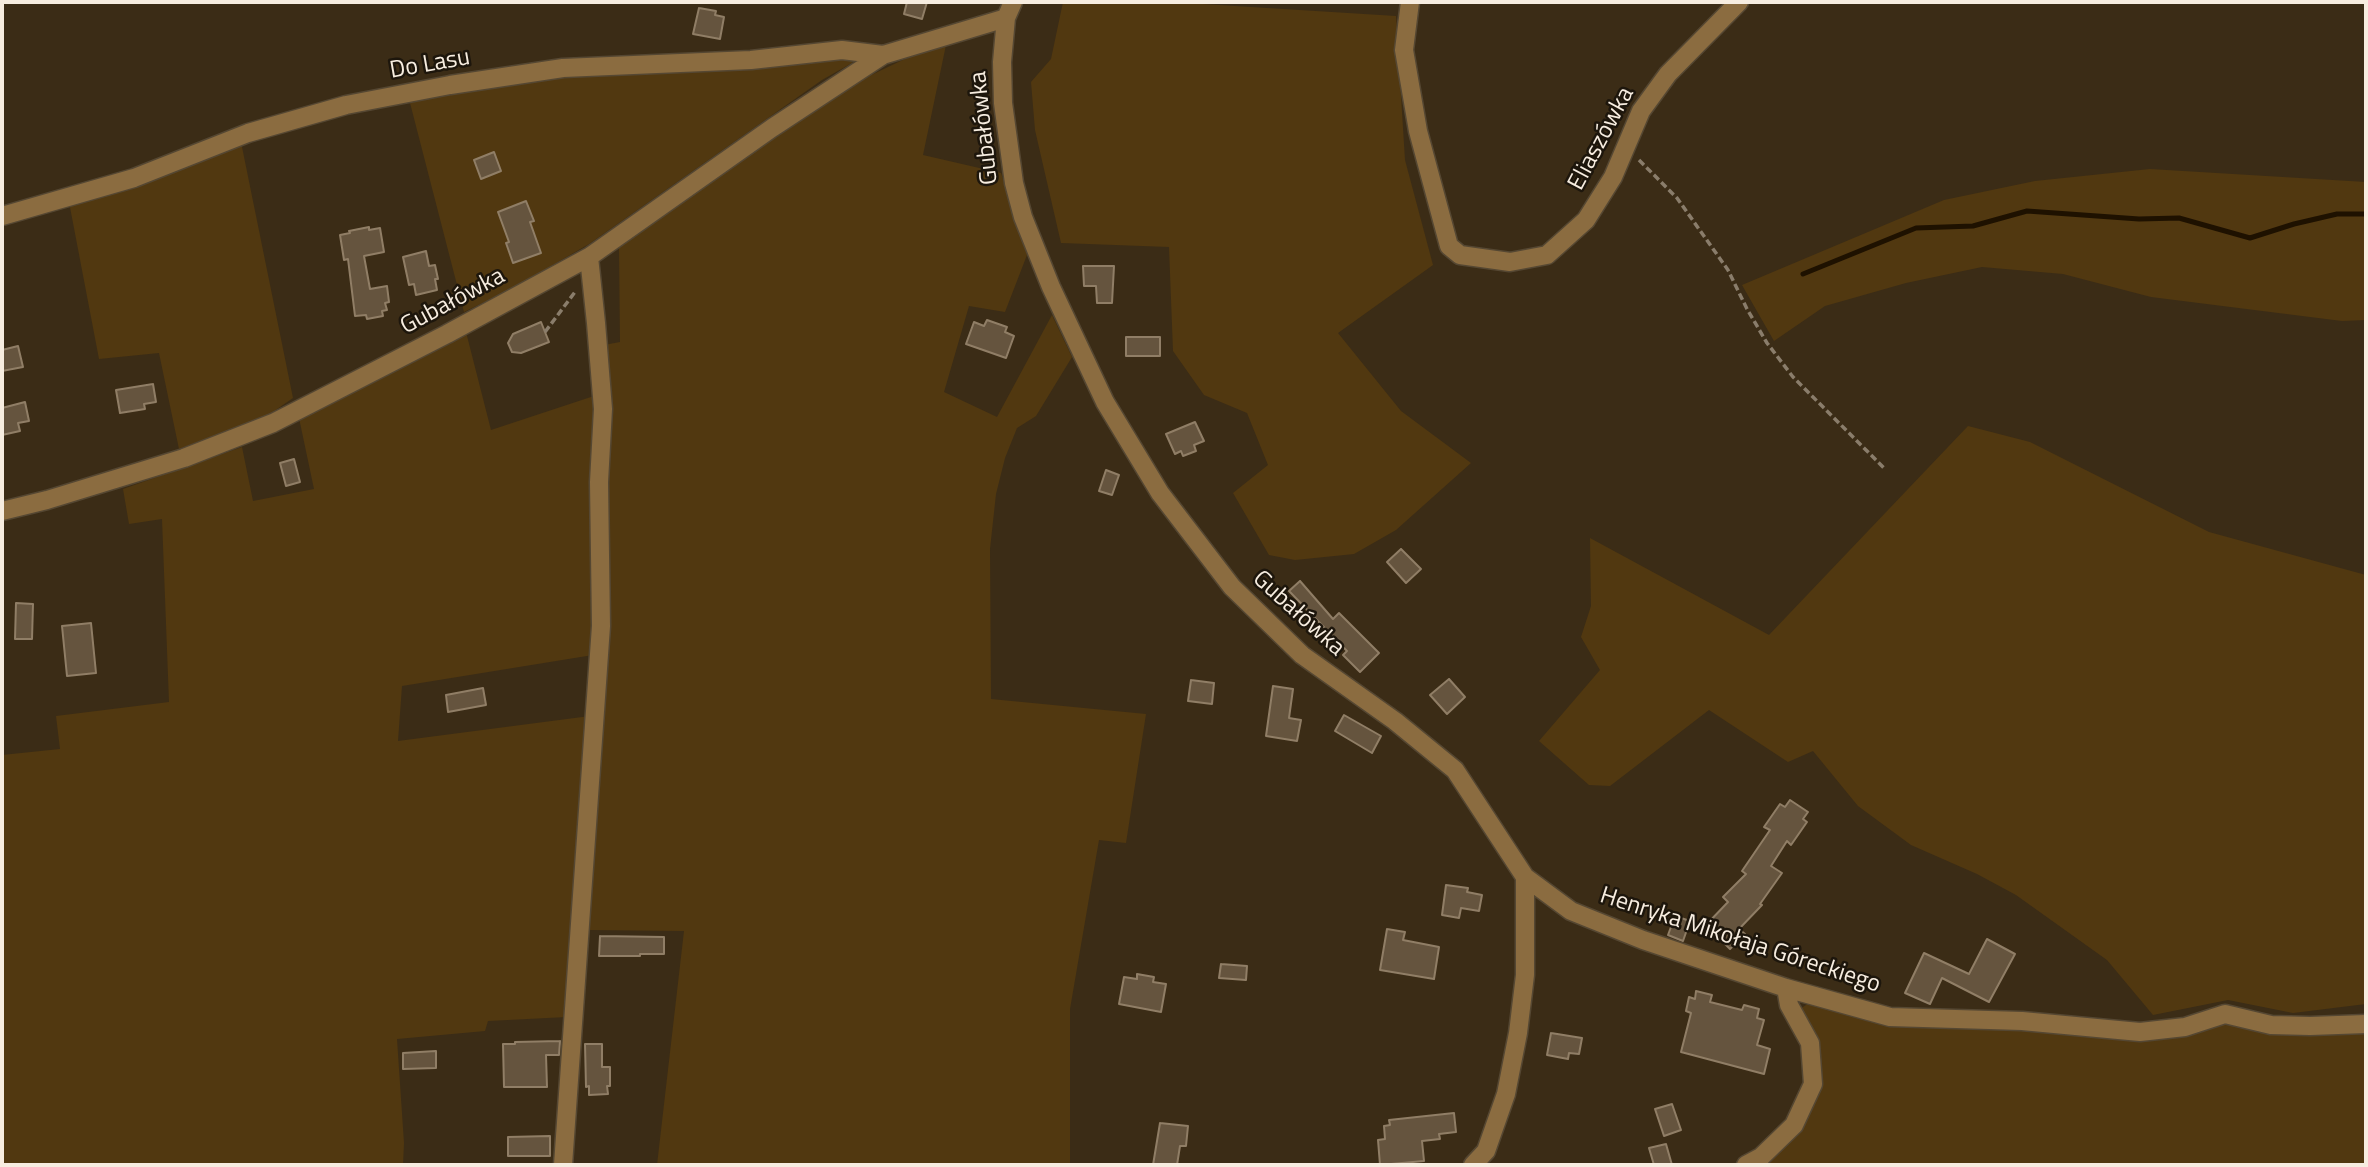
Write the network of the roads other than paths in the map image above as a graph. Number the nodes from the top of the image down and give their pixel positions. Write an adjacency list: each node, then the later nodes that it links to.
1 (1410, 2): 2 (street, Eliaszówka)
2 (1739, 2)
3 (1010, 10): 4 (street, Gubałówka); 8 (street, Gubałówka)
4 (883, 55): 5 (street, Do Lasu); 6 (street, Gubałówka)
5 (2, 216)
6 (589, 257): 7 (street, Gubałówka); 11 (street)
7 (2, 511)
8 (1525, 877): 9 (street, Henryka Mikołaja Góreckiego); 12 (street)
9 (1786, 988): 10 (street, Henryka Mikołaja Góreckiego); 13 (street)
10 (2366, 1024)
11 (563, 1165)
12 (1473, 1165)
13 (1746, 1165)

